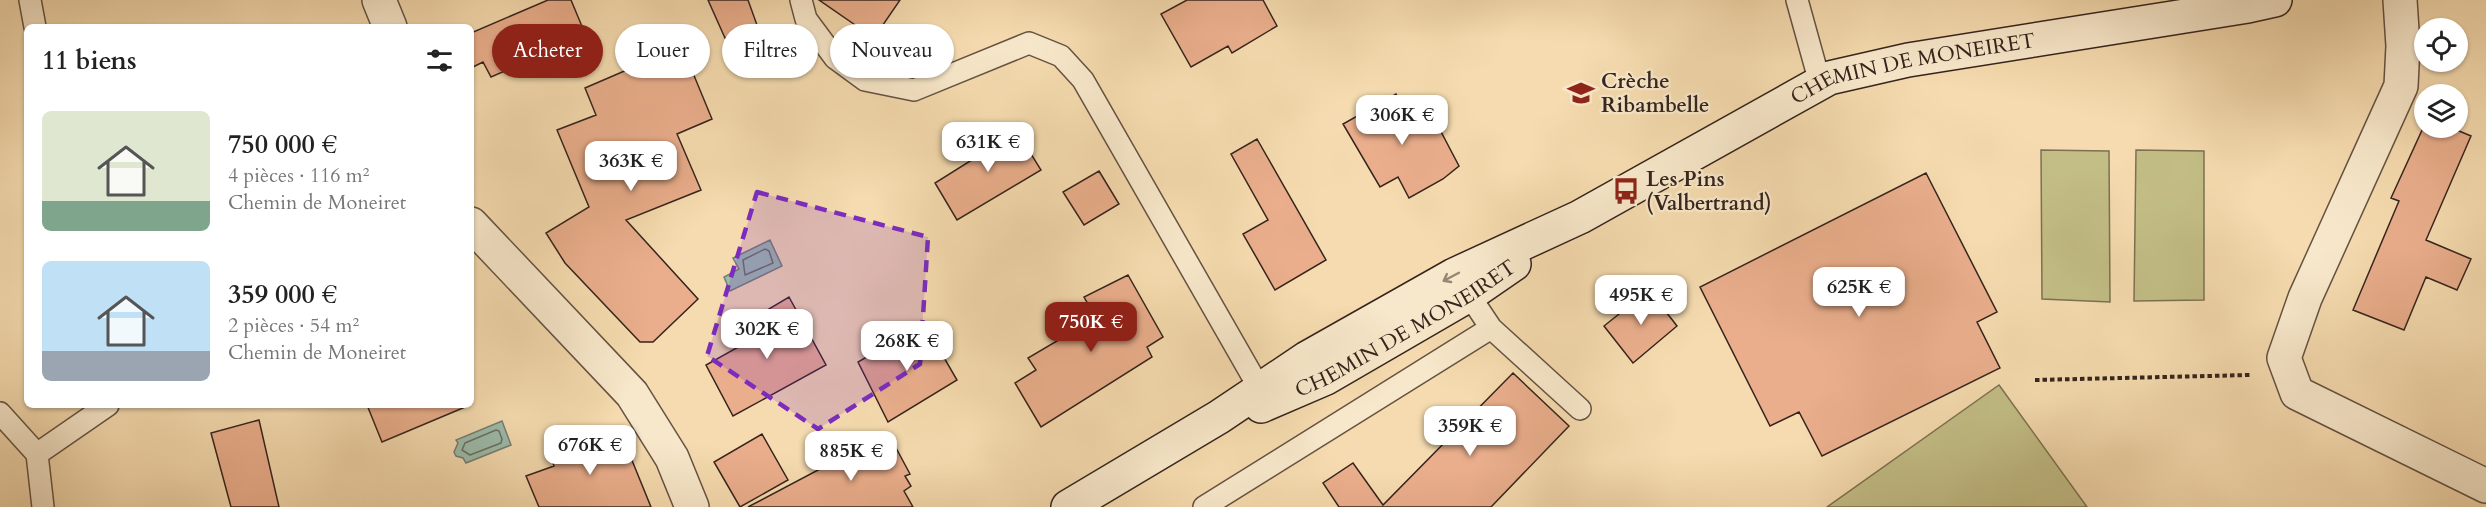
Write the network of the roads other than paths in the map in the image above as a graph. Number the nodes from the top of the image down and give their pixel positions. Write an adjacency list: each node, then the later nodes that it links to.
1 (30, 0): 7 (lane)
2 (380, 0): 8 (main road)
3 (801, 0): 14 (lane)
4 (1797, 0): 9 (lane)
5 (2275, 0): 9 (main road, CHEMIN DE MONEIRET)
6 (2400, 0): 19 (main road)
7 (34, 24)
8 (389, 24)
9 (1820, 83): 10 (main road, CHEMIN DE MONEIRET)
10 (1580, 217): 12 (main road, CHEMIN DE MONEIRET); 14 (main road, CHEMIN DE MONEIRET, one-way to 14)
11 (474, 227): 21 (main road)
12 (1469, 296): 13 (lane); 14 (main road, CHEMIN DE MONEIRET)
13 (1491, 328): 16 (lane); 23 (lane)
14 (1264, 397): 22 (main road, CHEMIN DE MONEIRET)
15 (104, 408): 18 (lane)
16 (1580, 409)
17 (0, 413): 18 (lane)
18 (37, 454): 20 (lane)
19 (2486, 486)
20 (43, 507)
21 (692, 507)
22 (1068, 507)
23 (1204, 507)

